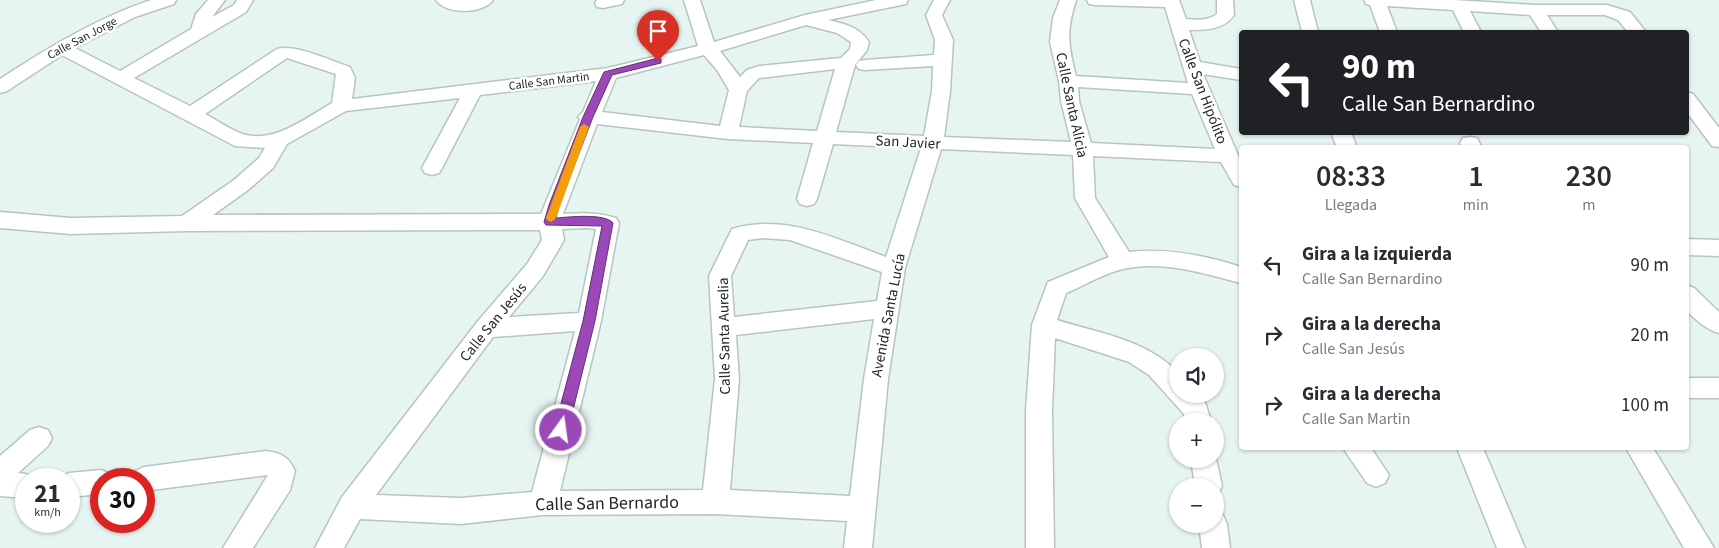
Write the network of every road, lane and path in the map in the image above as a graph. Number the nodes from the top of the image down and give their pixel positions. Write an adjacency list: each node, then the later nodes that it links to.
1 (168, 0): 29 (street, Calle San Jorge)
2 (217, 0): 28 (street)
3 (246, 0): 28 (street)
4 (444, 0): 5 (street)
5 (486, 0)
6 (692, 0): 30 (street)
7 (900, 0): 21 (street, Calle San Martin)
8 (942, 0): 32 (street, Avenida Santa Lucía)
9 (1068, 0): 38 (street, Calle Santa Alicia)
10 (1095, 0): 15 (street)
11 (1225, 0): 22 (street)
12 (1302, 0): 23 (street)
13 (1372, 0): 14 (street)
14 (1377, 0): 16 (street); 24 (street)
15 (1170, 1): 22 (street, Calle San Hipólito)
16 (1399, 1): 19 (street)
17 (1501, 4): 19 (street); 20 (street)
18 (1567, 5): 20 (street); 27 (street)
19 (1459, 6): 25 (street)
20 (1535, 10): 26 (street)
21 (804, 20): 30 (street, Calle San Martin); 31 (street)
22 (1178, 24): 33 (street, Calle San Hipólito)
23 (1310, 30)
24 (1387, 30)
25 (1471, 30)
26 (1548, 30)
27 (1635, 30)
28 (199, 32): 37 (street)
29 (61, 48): 37 (street); 39 (street, Calle San Jorge)
30 (708, 48): 35 (street, Calle San Martin); 42 (street)
31 (862, 56): 32 (street); 34 (street)
32 (942, 60): 51 (street, Avenida Santa Lucía)
33 (1194, 67): 36 (street); 40 (street, Calle San Hipólito)
34 (843, 70): 42 (street); 48 (street)
35 (608, 74): 41 (street, Calle San Martin); 46 (street, Calle San Jesús)
36 (1239, 74)
37 (122, 78): 45 (street)
38 (1068, 81): 40 (street); 52 (street, Calle Santa Alicia)
39 (0, 87)
40 (1199, 89): 53 (street, Calle San Hipólito)
41 (473, 90): 44 (street, Calle San Martin); 54 (street)
42 (738, 90): 47 (street)
43 (1689, 102): 50 (street)
44 (341, 106): 45 (street); 49 (street)
45 (190, 115): 49 (street)
46 (588, 117): 47 (street, San Javier); 58 (street, Calle San Jesús)
47 (728, 133): 48 (street, San Javier)
48 (824, 138): 51 (street, San Javier); 56 (street)
49 (280, 140): 59 (street)
50 (1719, 140)
51 (933, 143): 52 (street, San Javier); 63 (street, Avenida Santa Lucía)
52 (1083, 150): 53 (street, San Javier); 62 (street, Calle Santa Alicia)
53 (1228, 156): 55 (street, Calle San Hipólito)
54 (432, 168)
55 (1239, 175)
56 (807, 199)
57 (0, 220): 59 (street)
58 (550, 222): 59 (street); 67 (street); 71 (street, Calle San Jesús)
59 (187, 223)
60 (1689, 247): 61 (street)
61 (1719, 248)
62 (1123, 261): 64 (street); 69 (street)
63 (894, 268): 66 (street, Avenida Santa Lucía); 70 (street, Calle Santa Aurelia)
64 (1239, 274)
65 (1689, 297): 68 (street)
66 (888, 309): 70 (street); 89 (street, Avenida Santa Lucía)
67 (589, 321): 71 (street); 87 (street)
68 (1719, 324)
69 (1044, 325): 72 (street); 94 (street)
70 (723, 327): 86 (street, Calle Santa Aurelia)
71 (486, 328): 88 (street, Calle San Jesús)
72 (1169, 380)
73 (1689, 388): 74 (street)
74 (1719, 388)
75 (1189, 403): 76 (street)
76 (1197, 413)
77 (39, 438): 81 (street)
78 (1357, 450): 82 (street)
79 (1471, 450): 96 (street)
80 (1640, 450): 97 (street)
81 (0, 473)
82 (1376, 475)
83 (155, 478): 91 (street)
84 (0, 484): 85 (street)
85 (15, 485)
86 (715, 502): 87 (street, Calle San Bernardo); 89 (street, Calle San Bernardo)
87 (542, 503): 88 (street, Calle San Bernardo)
88 (352, 506): 92 (street, Calle San Jesús)
89 (862, 509): 93 (street, Avenida Santa Lucía)
90 (1214, 533): 95 (street)
91 (237, 548)
92 (329, 548)
93 (858, 548)
94 (1040, 548)
95 (1216, 548)
96 (1511, 548)
97 (1700, 548)

